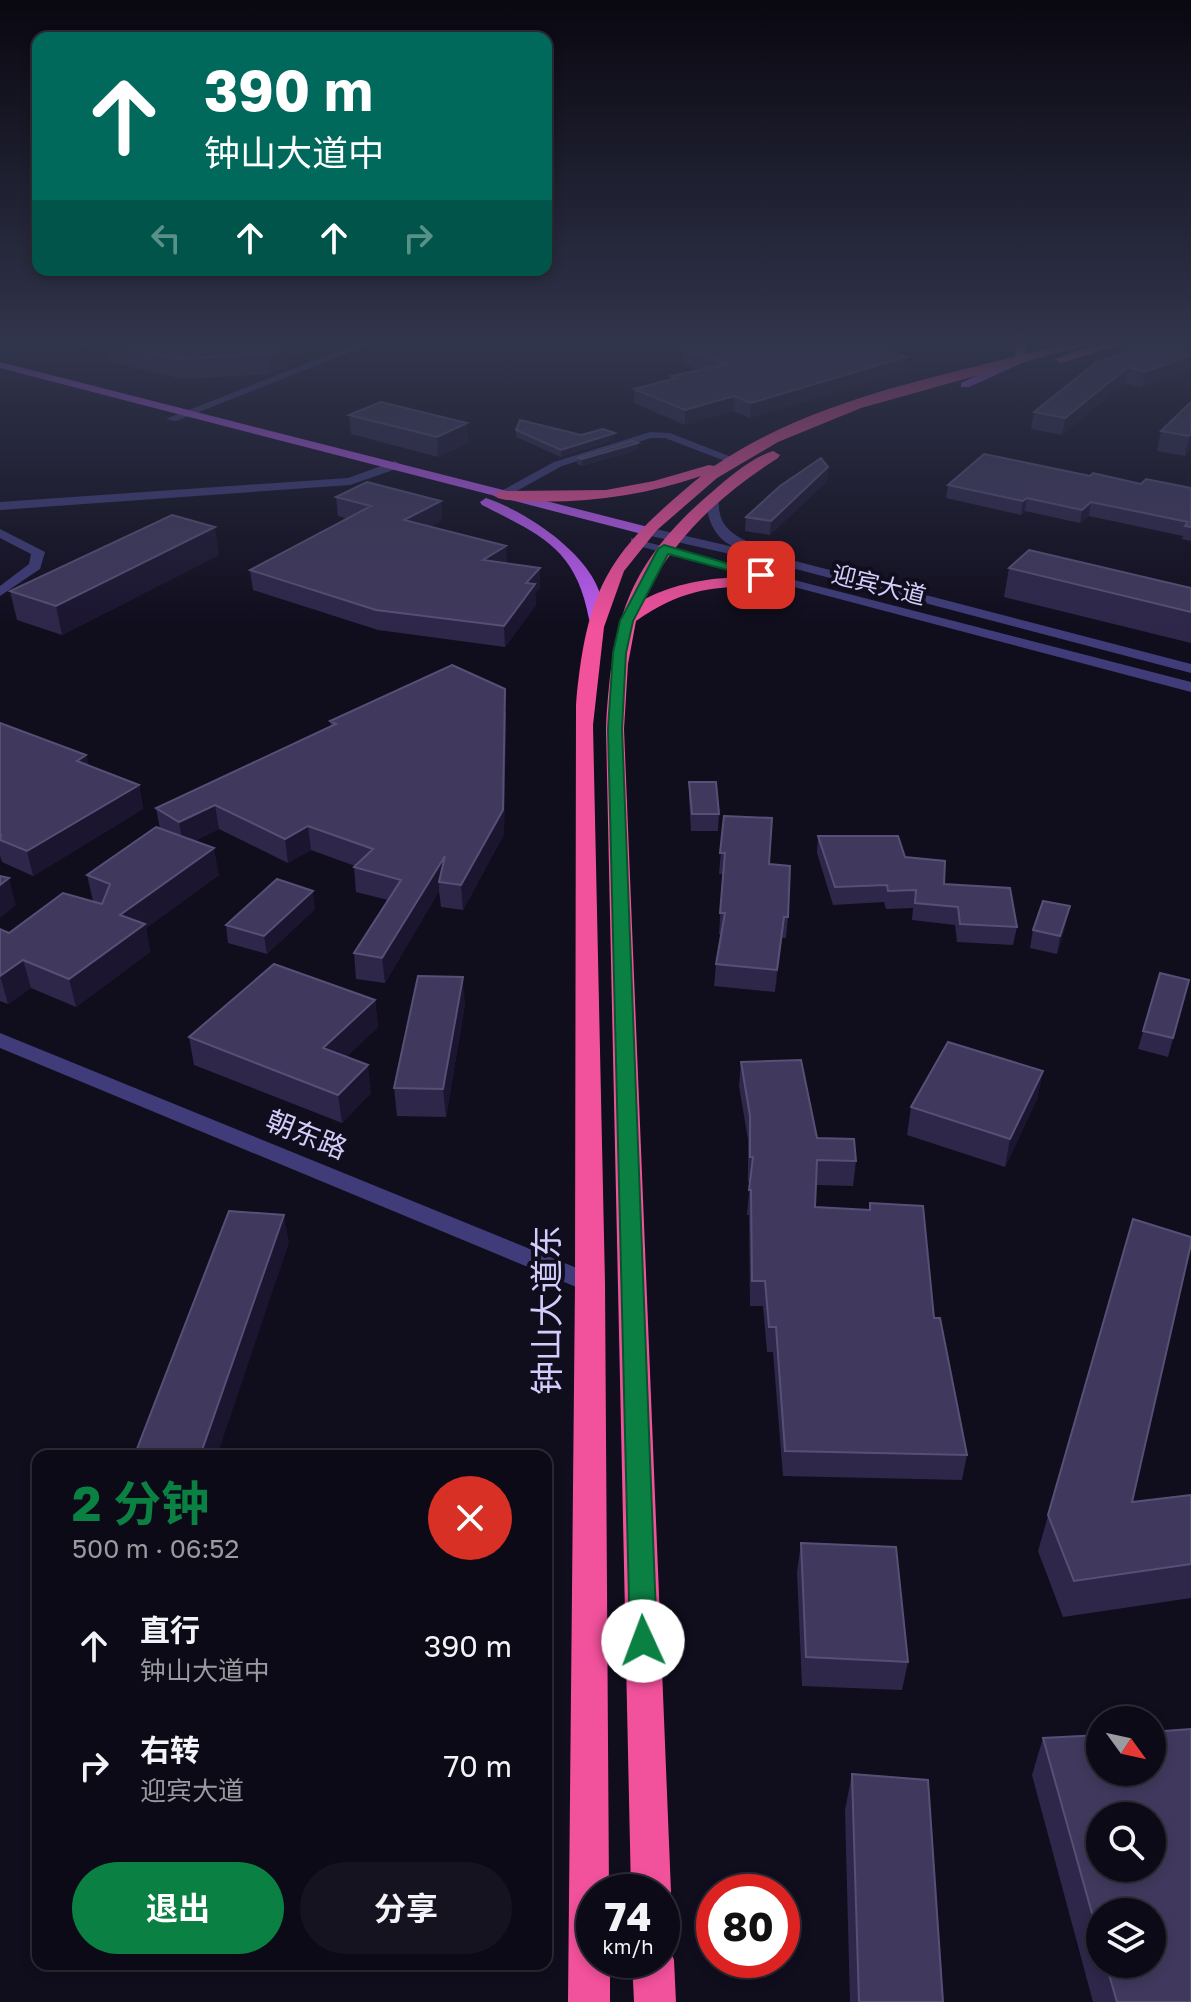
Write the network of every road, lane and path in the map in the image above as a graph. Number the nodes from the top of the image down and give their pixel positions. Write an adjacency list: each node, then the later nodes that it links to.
1 (252, 439): 9 (main road, 迎宾大道)
2 (298, 439): 8 (main road, 迎宾大道)
3 (636, 439): 11 (street)
4 (678, 439): 7 (street)
5 (779, 439): 7 (highway)
6 (803, 439): 10 (highway)
7 (733, 460): 11 (highway); 14 (highway, 钟山大道东)
8 (395, 465): 9 (street); 11 (main road, 迎宾大道)
9 (380, 472): 11 (main road, 迎宾大道); 12 (street)
10 (713, 497): 15 (highway); 17 (street)
11 (493, 498): 14 (main road, 迎宾大道); 20 (main road)
12 (0, 506)
13 (0, 533): 19 (street)
14 (641, 536): 15 (street, 迎宾大道); 16 (street, 迎宾大道); 20 (highway, 钟山大道东)
15 (676, 537): 16 (highway); 17 (street, 迎宾大道)
16 (664, 549): 18 (street, 迎宾大道); 21 (highway)
17 (794, 565): 22 (street, 迎宾大道)
18 (786, 582): 21 (highway); 23 (street, 迎宾大道)
19 (0, 592)
20 (596, 619): 25 (highway, 钟山大道东)
21 (627, 621): 26 (highway)
22 (1191, 669)
23 (1191, 687)
24 (0, 1040): 25 (street, 朝东路)
25 (590, 1283): 28 (highway, 钟山大道东)
26 (650, 1874)
27 (654, 1978): 29 (highway)
28 (589, 2002)
29 (655, 2002)

